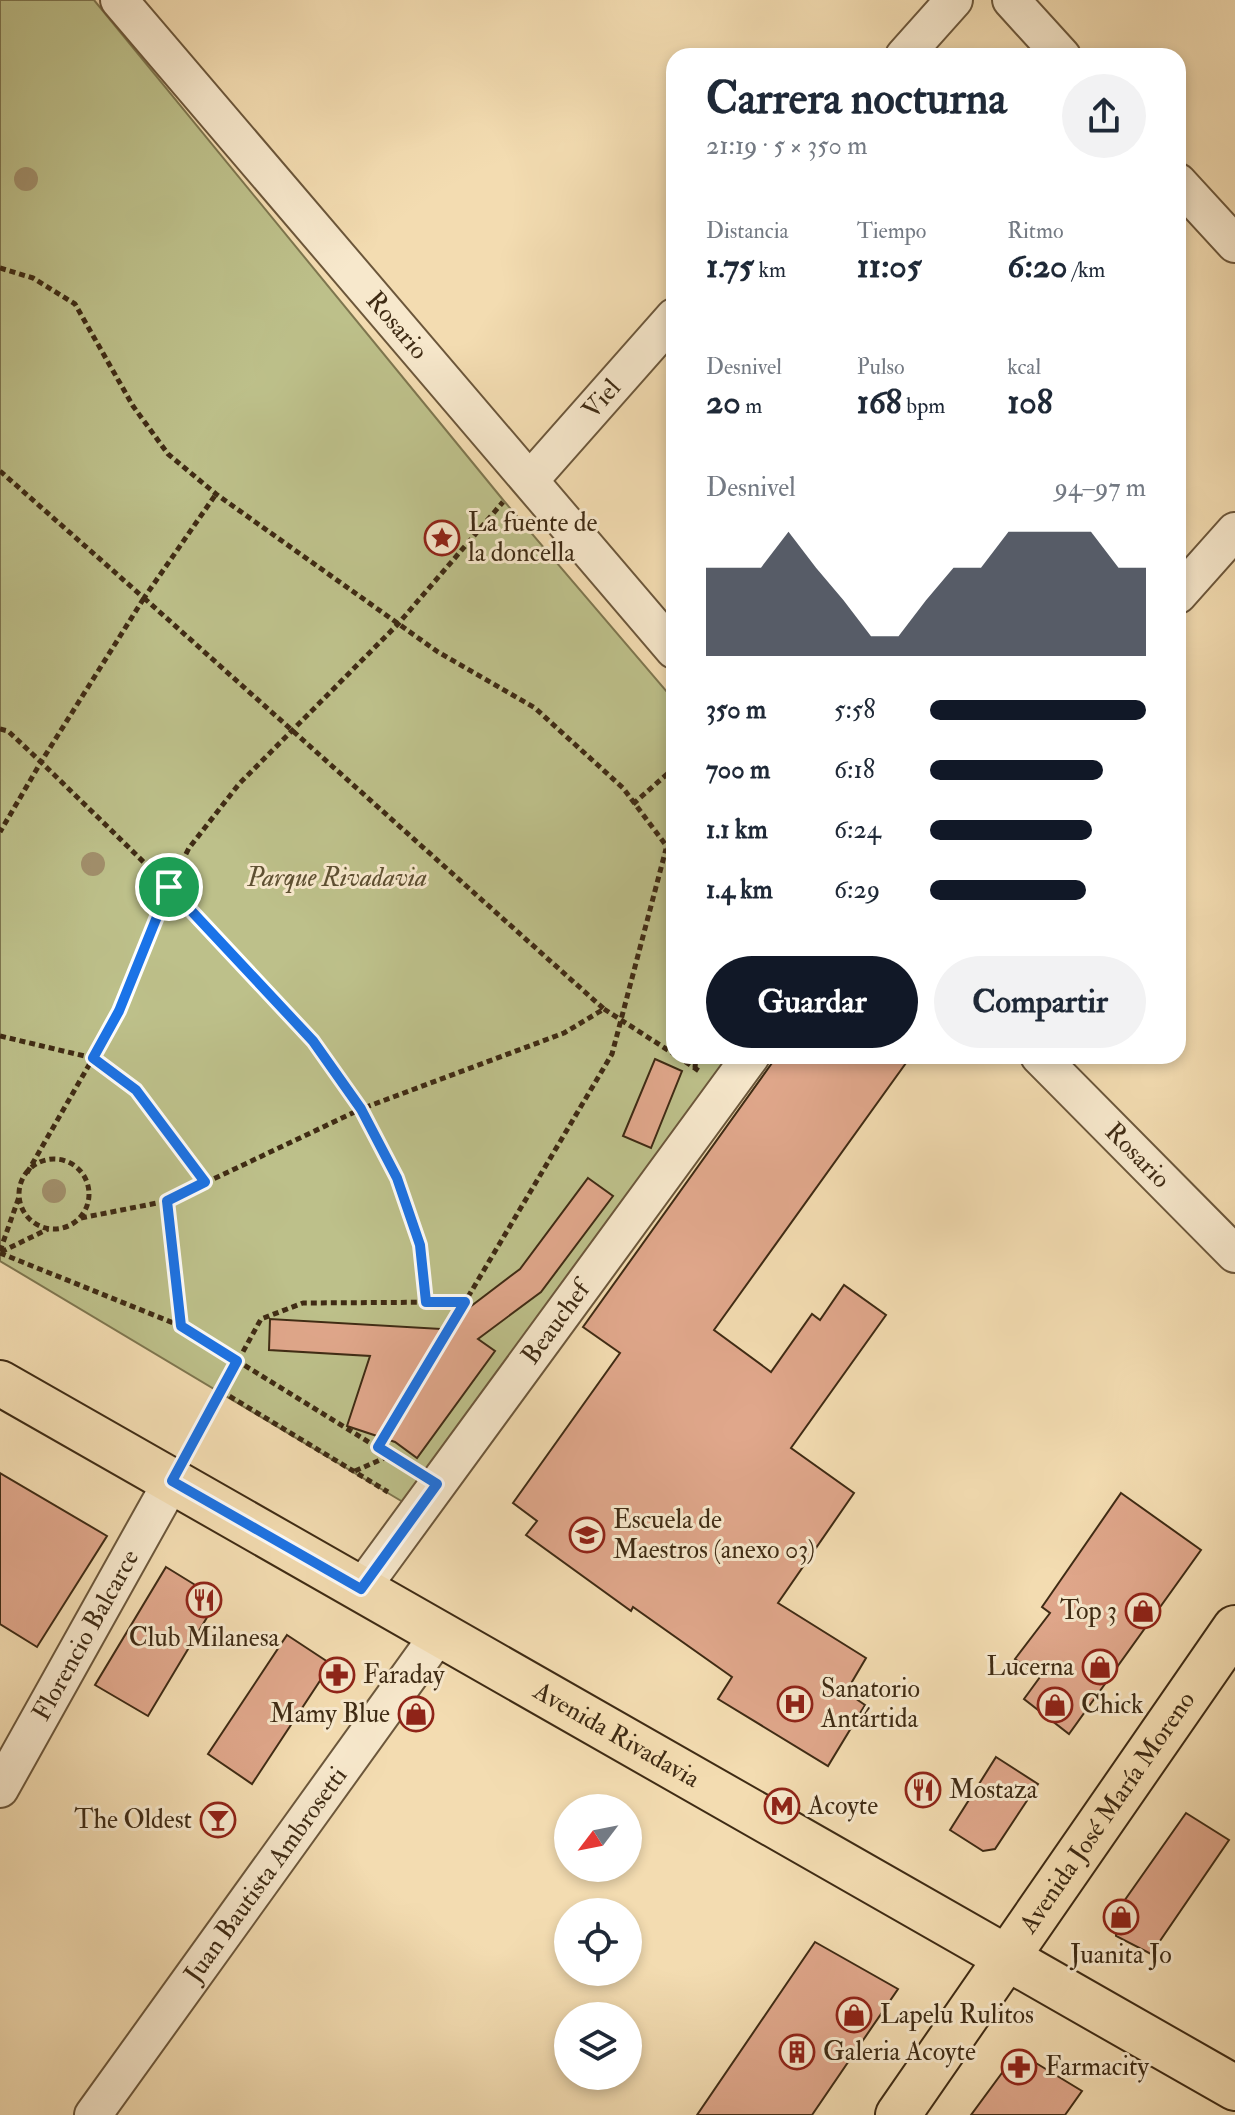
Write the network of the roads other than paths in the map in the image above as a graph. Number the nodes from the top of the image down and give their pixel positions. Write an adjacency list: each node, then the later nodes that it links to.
1 (119, 0): 9 (street, Rosario)
2 (954, 0): 4 (street)
3 (1011, 0): 5 (street)
4 (911, 48)
5 (1055, 48)
6 (1186, 191): 7 (street)
7 (1235, 244)
8 (666, 326): 9 (street, Viel)
9 (517, 491): 12 (street, Rosario)
10 (1235, 531): 11 (street)
11 (1186, 586)
12 (666, 642)
13 (745, 1064): 18 (street, Beauchef)
14 (1047, 1064): 15 (street, Rosario)
15 (1235, 1254)
16 (0, 1383): 17 (main road, Avenida Rivadavia)
17 (172, 1481): 18 (main road, Avenida Rivadavia); 21 (street, Florencio Balcarce)
18 (361, 1589): 20 (main road, Avenida Rivadavia)
19 (1235, 1628): 22 (main road, Avenida José María Moreno)
20 (440, 1633): 22 (main road, Avenida Rivadavia); 24 (street, Juan Bautista Ambrosetti)
21 (0, 1789)
22 (1007, 1956): 23 (main road, Avenida Rivadavia); 25 (main road, Avenida José María Moreno)
23 (1235, 2088)
24 (93, 2115)
25 (898, 2115)

